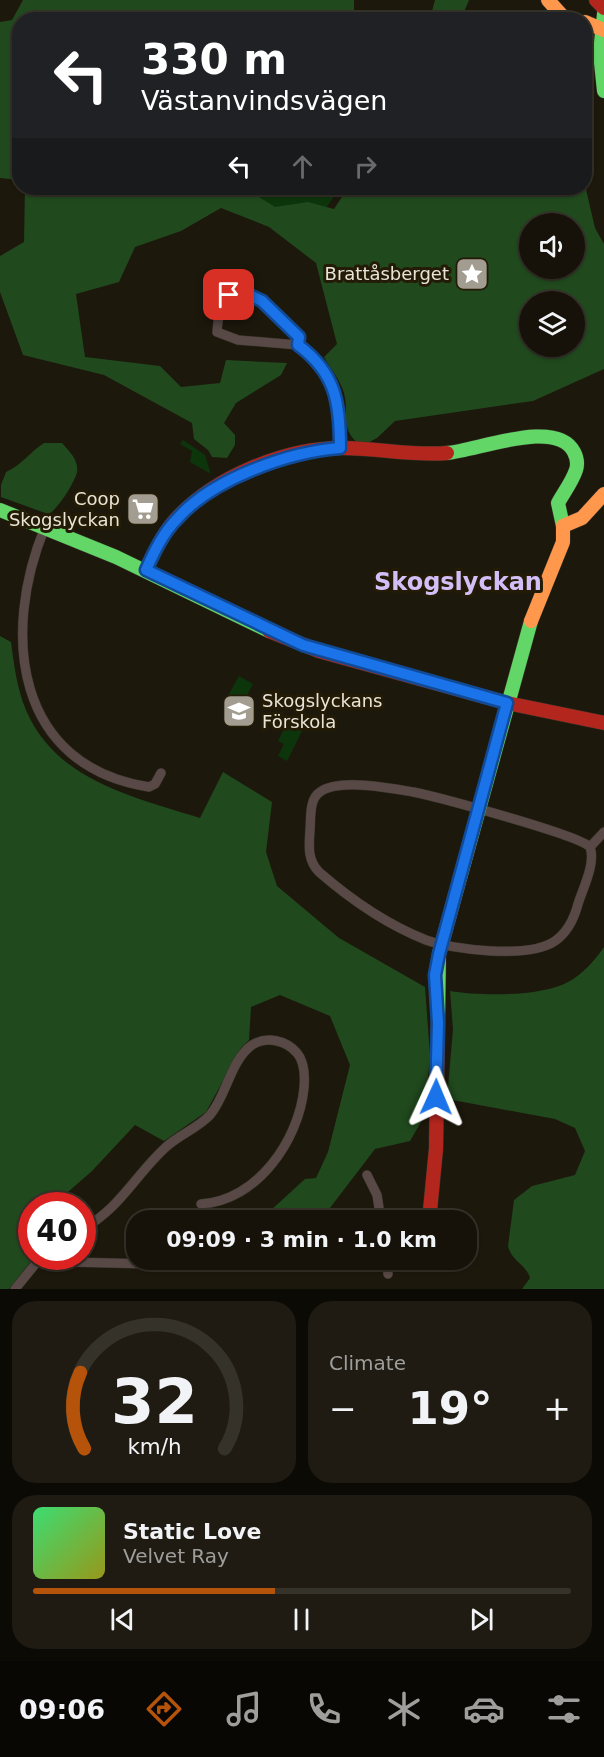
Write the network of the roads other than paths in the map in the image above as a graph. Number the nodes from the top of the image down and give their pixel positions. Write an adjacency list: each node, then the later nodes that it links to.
1 (548, 0): 4 (main road)
2 (596, 0): 3 (main road)
3 (604, 8)
4 (558, 12)
5 (602, 29): 6 (main road)
6 (604, 92)
7 (298, 345): 7 (street); 8 (street)
8 (340, 448): 11 (main road); 13 (main road)
9 (604, 494): 11 (main road)
10 (0, 510): 12 (main road)
11 (563, 526): 14 (main road)
12 (45, 527): 13 (main road); 16 (street)
13 (146, 570): 14 (main road)
14 (507, 703): 15 (main road); 17 (main road)
15 (604, 723)
16 (161, 773)
17 (478, 810): 19 (street); 20 (main road); 20 (street)
18 (604, 832): 19 (street)
19 (590, 847): 20 (street)
20 (442, 944): 24 (main road)
21 (367, 1175): 23 (street)
22 (201, 1204): 25 (street)
23 (379, 1210)
24 (430, 1210)
25 (96, 1220)
26 (96, 1263): 27 (street)
27 (126, 1263)
28 (30, 1270): 31 (street)
29 (387, 1270): 30 (street)
30 (388, 1274)
31 (15, 1289)

